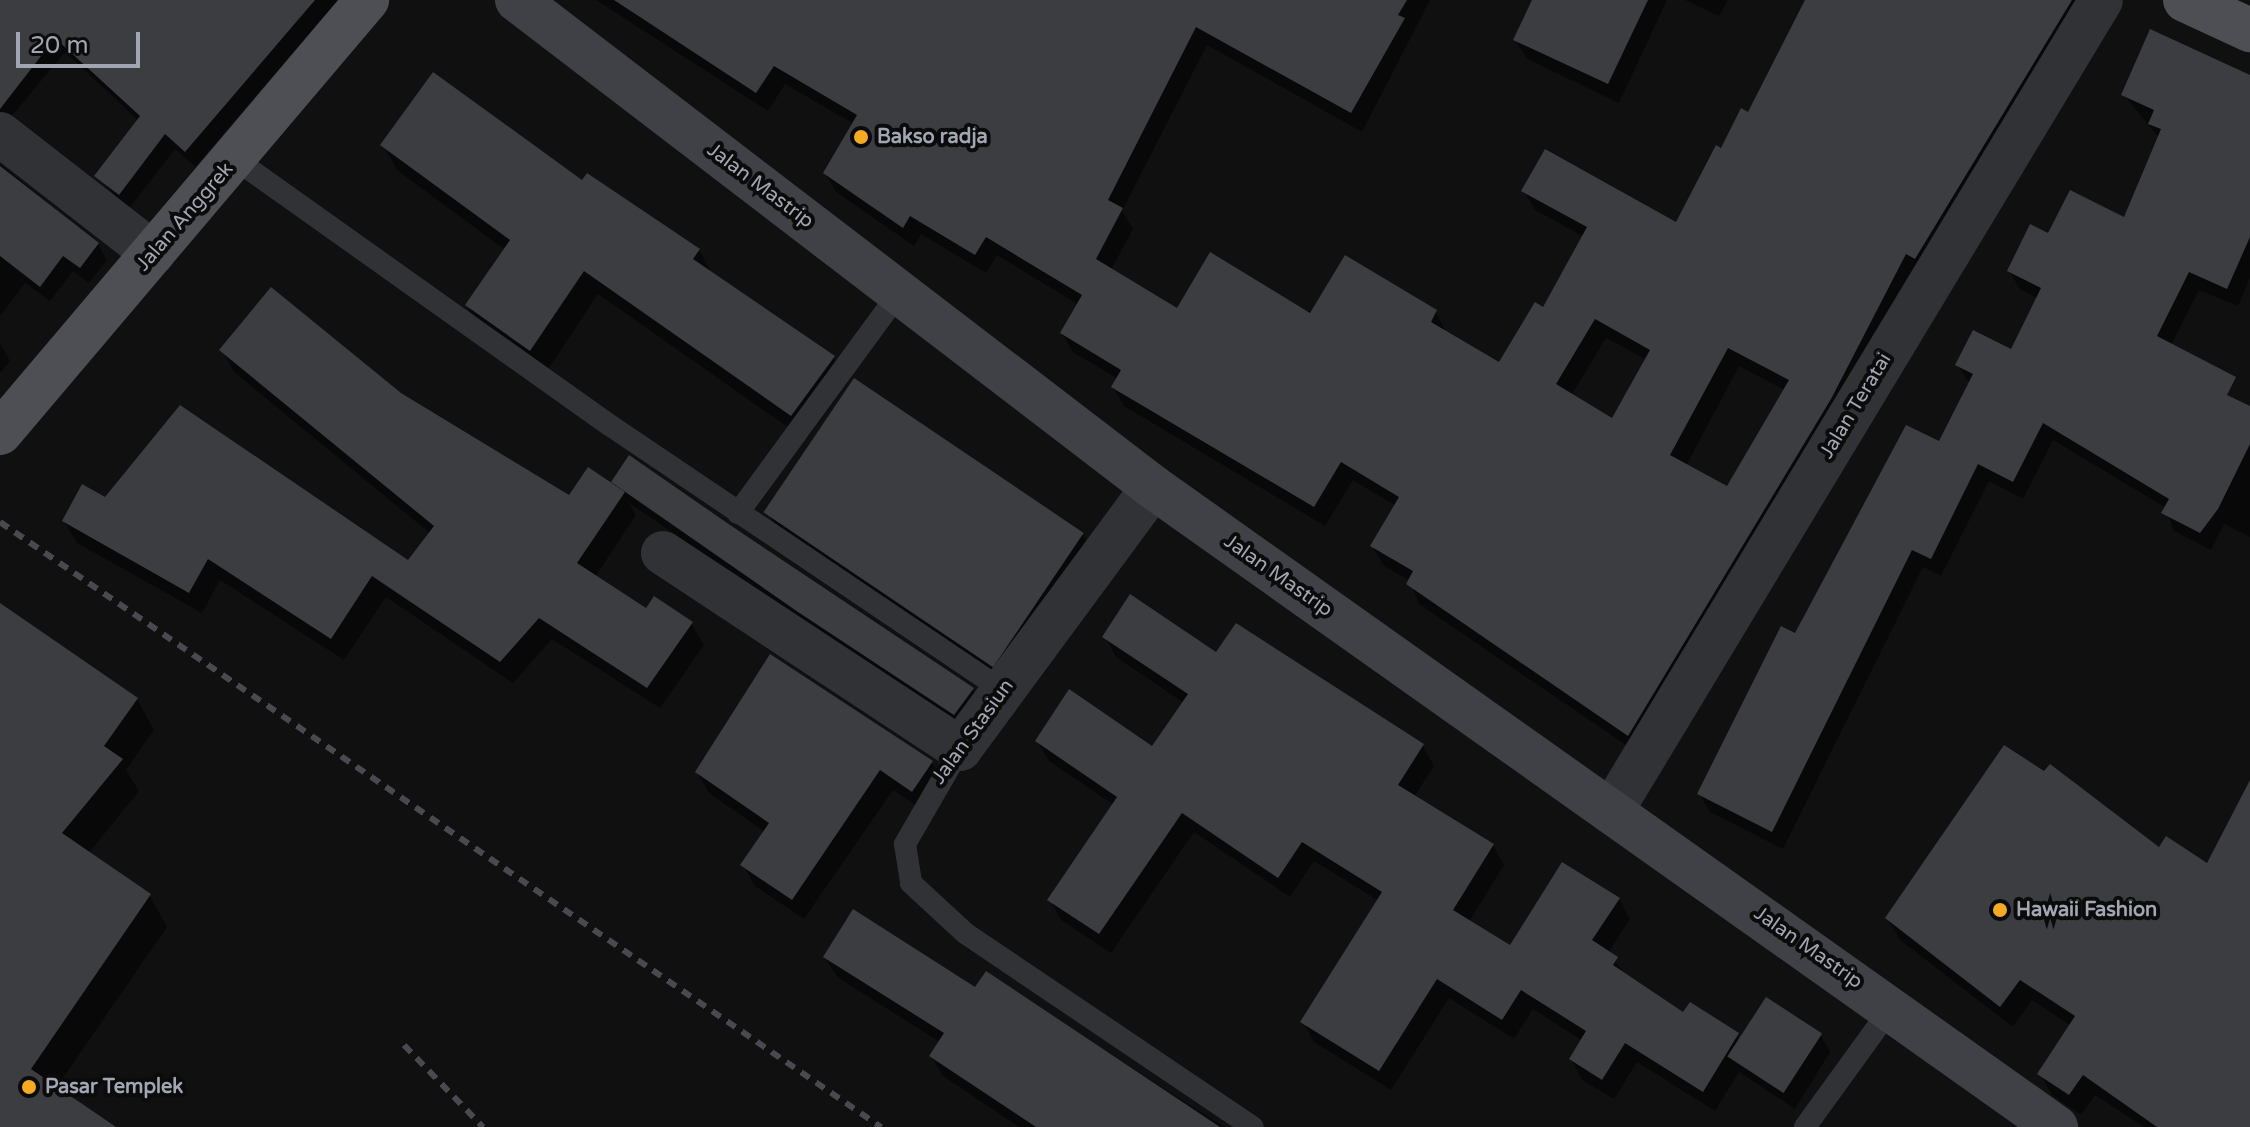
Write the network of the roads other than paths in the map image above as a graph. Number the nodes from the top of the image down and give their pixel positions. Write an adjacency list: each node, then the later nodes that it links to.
1 (367, 0): 7 (main road, Jalan Anggrek)
2 (517, 0): 9 (main road, Jalan Mastrip)
3 (2101, 0): 16 (street, Jalan Teratai)
4 (2185, 0): 5 (main road)
5 (2250, 30)
6 (0, 134): 8 (street)
7 (235, 159): 8 (main road, Jalan Anggrek); 12 (lane)
8 (153, 253): 10 (main road, Jalan Anggrek)
9 (899, 293): 11 (main road, Jalan Mastrip); 12 (lane)
10 (0, 433)
11 (1153, 487): 14 (street, Jalan Stasiun); 16 (main road, Jalan Mastrip)
12 (738, 513): 14 (lane)
13 (663, 553): 15 (street)
14 (1003, 690): 15 (street, Jalan Stasiun)
15 (960, 749): 18 (lane, Jalan Stasiun)
16 (1611, 812): 17 (main road, Jalan Mastrip)
17 (1892, 1007): 19 (lane); 20 (main road, Jalan Mastrip)
18 (1253, 1127)
19 (1805, 1127)
20 (2056, 1127)

